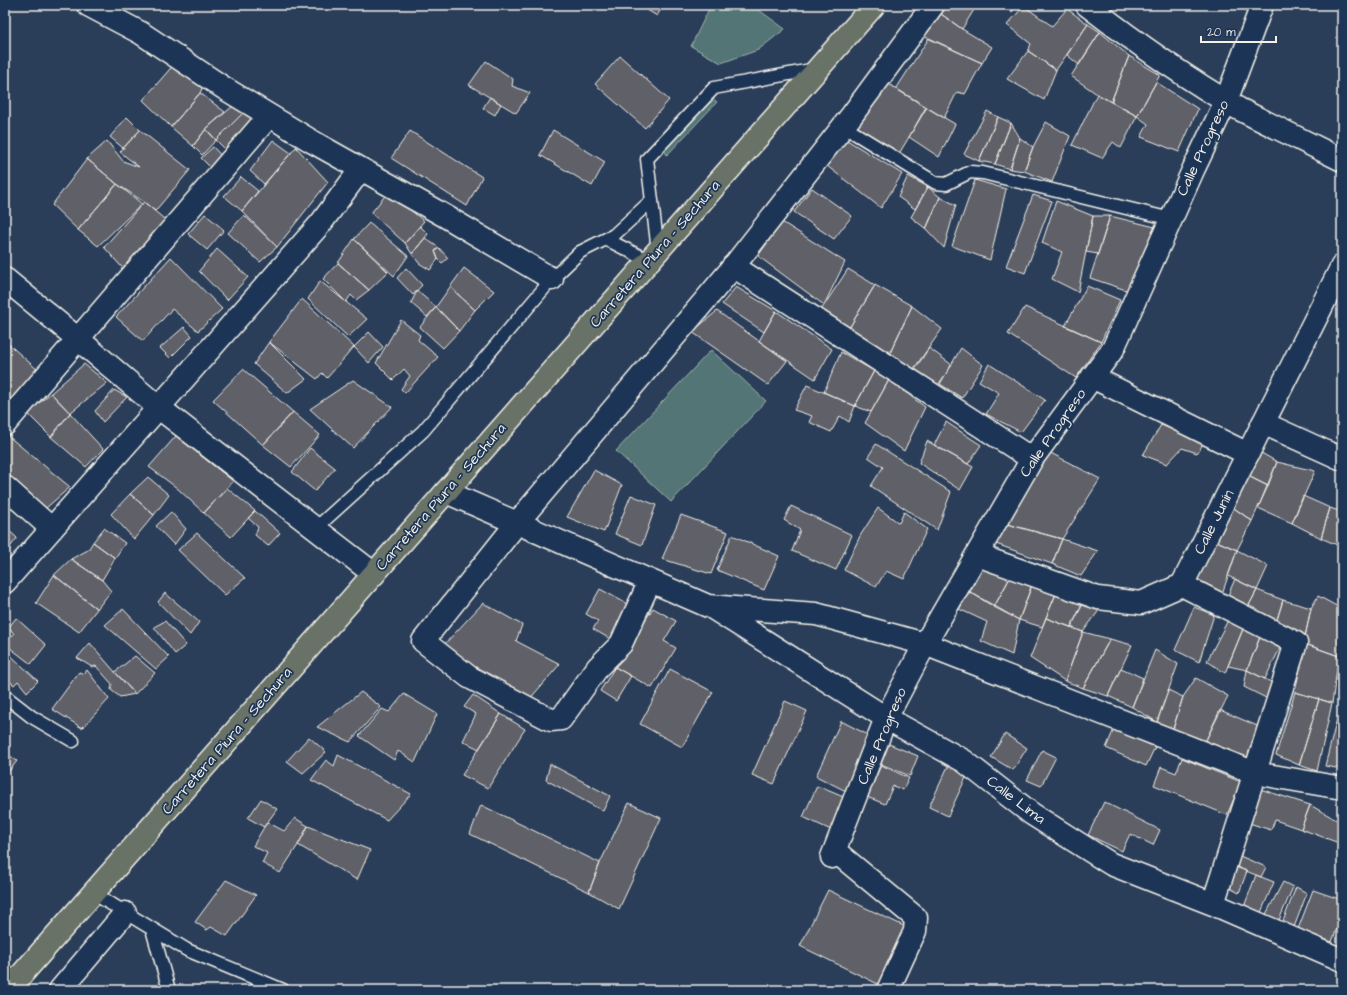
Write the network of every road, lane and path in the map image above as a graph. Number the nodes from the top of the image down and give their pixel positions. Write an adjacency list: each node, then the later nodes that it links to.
1 (88, 5): 8 (street)
2 (874, 5): 6 (main road, Carretera Piura - Sechura)
3 (933, 5): 9 (street)
4 (1087, 5): 7 (street)
5 (1262, 5): 7 (street, Calle Progreso)
6 (818, 69): 12 (lane); 15 (main road, Carretera Piura - Sechura)
7 (1226, 101): 10 (street); 13 (street, Calle Progreso)
8 (269, 116): 11 (street); 20 (street)
9 (843, 126): 13 (lane); 16 (street)
10 (1342, 160)
11 (361, 169): 19 (street); 22 (street)
12 (652, 200): 14 (lane); 15 (lane)
13 (1171, 220): 21 (street, Calle Progreso)
14 (606, 239): 15 (lane); 19 (lane)
15 (654, 256): 29 (main road, Carretera Piura - Sechura)
16 (733, 266): 26 (street); 30 (street)
17 (1342, 266): 23 (street, Calle Junín)
18 (5, 279): 20 (street)
19 (552, 279): 31 (lane)
20 (78, 339): 22 (street); 24 (street)
21 (1092, 377): 25 (street); 26 (street, Calle Progreso)
22 (158, 407): 31 (street); 32 (street)
23 (1263, 423): 25 (street, Calle Junín); 27 (street)
24 (5, 424)
25 (1248, 454): 37 (street, Calle Junín)
26 (1032, 459): 33 (street, Calle Progreso)
27 (1342, 459)
28 (5, 487): 32 (street)
29 (446, 492): 30 (street); 34 (main road, Carretera Piura - Sechura)
30 (517, 523): 35 (street); 35 (street)
31 (316, 528): 34 (street)
32 (52, 529): 36 (street)
33 (977, 555): 37 (street); 39 (street, Calle Progreso)
34 (374, 574): 45 (main road, Carretera Piura - Sechura)
35 (650, 581): 38 (street)
36 (5, 582)
37 (1182, 585): 43 (street)
38 (708, 606): 39 (street); 41 (street, Calle Lima)
39 (925, 644): 41 (street, Calle Progreso); 43 (street)
40 (5, 696): 42 (lane)
41 (886, 718): 46 (street, Calle Lima); 54 (street, Calle Progreso)
42 (73, 741)
43 (1255, 774): 44 (street); 46 (street)
44 (1342, 788)
45 (93, 893): 47 (lane); 50 (main road, Carretera Piura - Sechura)
46 (1213, 904): 49 (street, Calle Lima)
47 (126, 913): 48 (lane); 51 (street)
48 (152, 929): 52 (lane); 53 (lane)
49 (1342, 960)
50 (8, 990)
51 (60, 990)
52 (169, 990)
53 (283, 990)
54 (888, 990)

